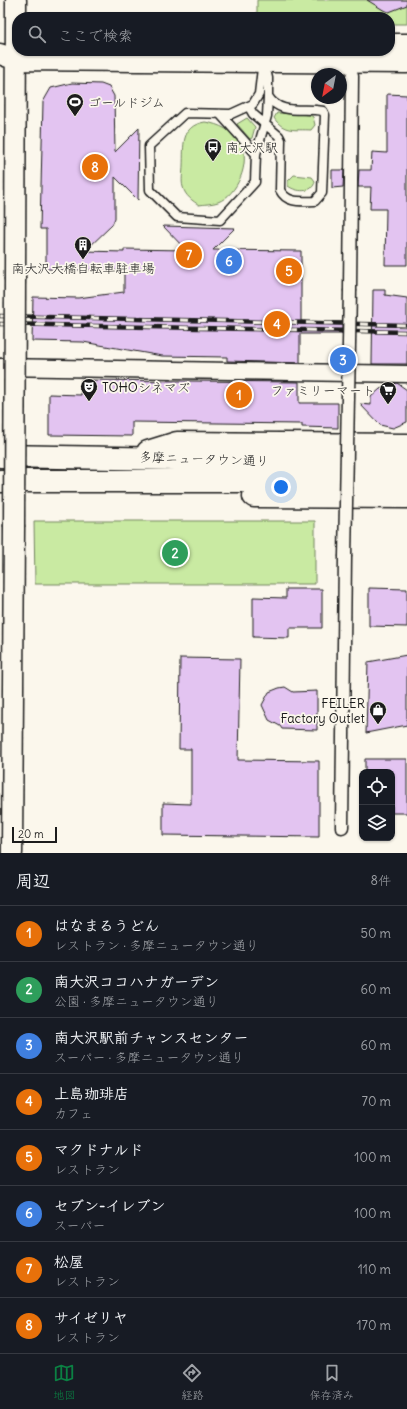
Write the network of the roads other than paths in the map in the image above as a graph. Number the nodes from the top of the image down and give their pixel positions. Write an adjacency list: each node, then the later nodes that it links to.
1 (16, 0): 2 (street)
2 (15, 12)
3 (11, 41): 7 (street)
4 (395, 44): 5 (street)
5 (407, 44)
6 (264, 56): 7 (street); 8 (street); 10 (lane); 11 (lane)
7 (8, 57): 26 (street, bridge)
8 (407, 63)
9 (352, 76): 25 (street, bridge)
10 (268, 96): 13 (lane); 13 (lane)
11 (249, 107): 12 (lane); 13 (lane)
12 (220, 114): 14 (lane); 14 (lane)
13 (264, 125): 14 (lane)
14 (256, 154)
15 (1, 367): 16 (street); 18 (street)
16 (407, 374)
17 (407, 445): 19 (main road)
18 (0, 456): 19 (main road, 多摩ニュータウン通り)
19 (130, 457): 20 (main road, 多摩ニュータウン通り)
20 (407, 463)
21 (0, 481): 23 (main road, 多摩ニュータウン通り)
22 (407, 481): 23 (main road, 多摩ニュータウン通り)
23 (130, 482): 24 (main road)
24 (407, 497)
25 (342, 827)
26 (12, 853)

